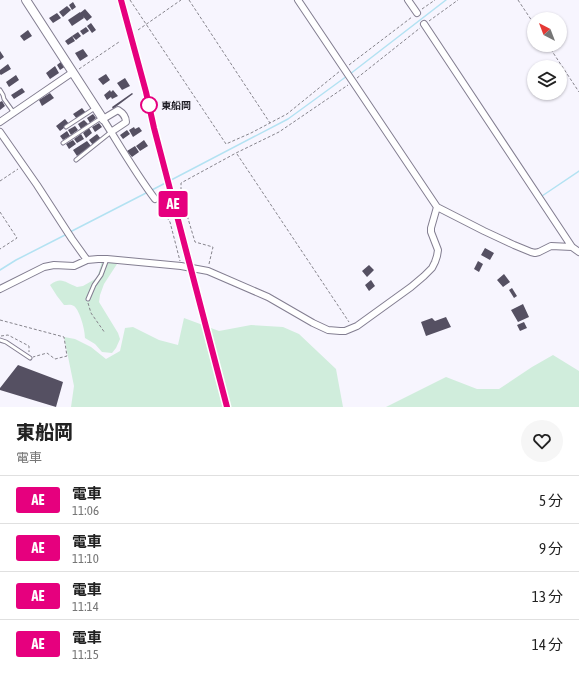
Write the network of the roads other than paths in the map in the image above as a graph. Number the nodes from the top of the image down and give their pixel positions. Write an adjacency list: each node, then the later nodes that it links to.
1 (26, 0): 6 (street)
2 (298, 0): 18 (street)
3 (408, 0): 4 (street)
4 (417, 13)
5 (424, 24): 19 (street)
6 (73, 72): 8 (street); 9 (street)
7 (0, 90): 9 (lane)
8 (96, 107): 10 (street); 12 (lane)
9 (14, 113): 11 (street)
10 (103, 118): 14 (street); 14 (street); 15 (lane)
11 (0, 122)
12 (66, 127)
13 (0, 132): 22 (street)
14 (111, 132): 16 (lane); 17 (street)
15 (63, 143)
16 (76, 160)
17 (155, 199)
18 (437, 207): 19 (street); 21 (street)
19 (572, 247): 20 (street)
20 (579, 252)
21 (107, 259): 22 (street); 24 (lane)
22 (87, 260): 23 (street)
23 (0, 289)
24 (88, 299)
25 (0, 340): 26 (lane)
26 (30, 358)

